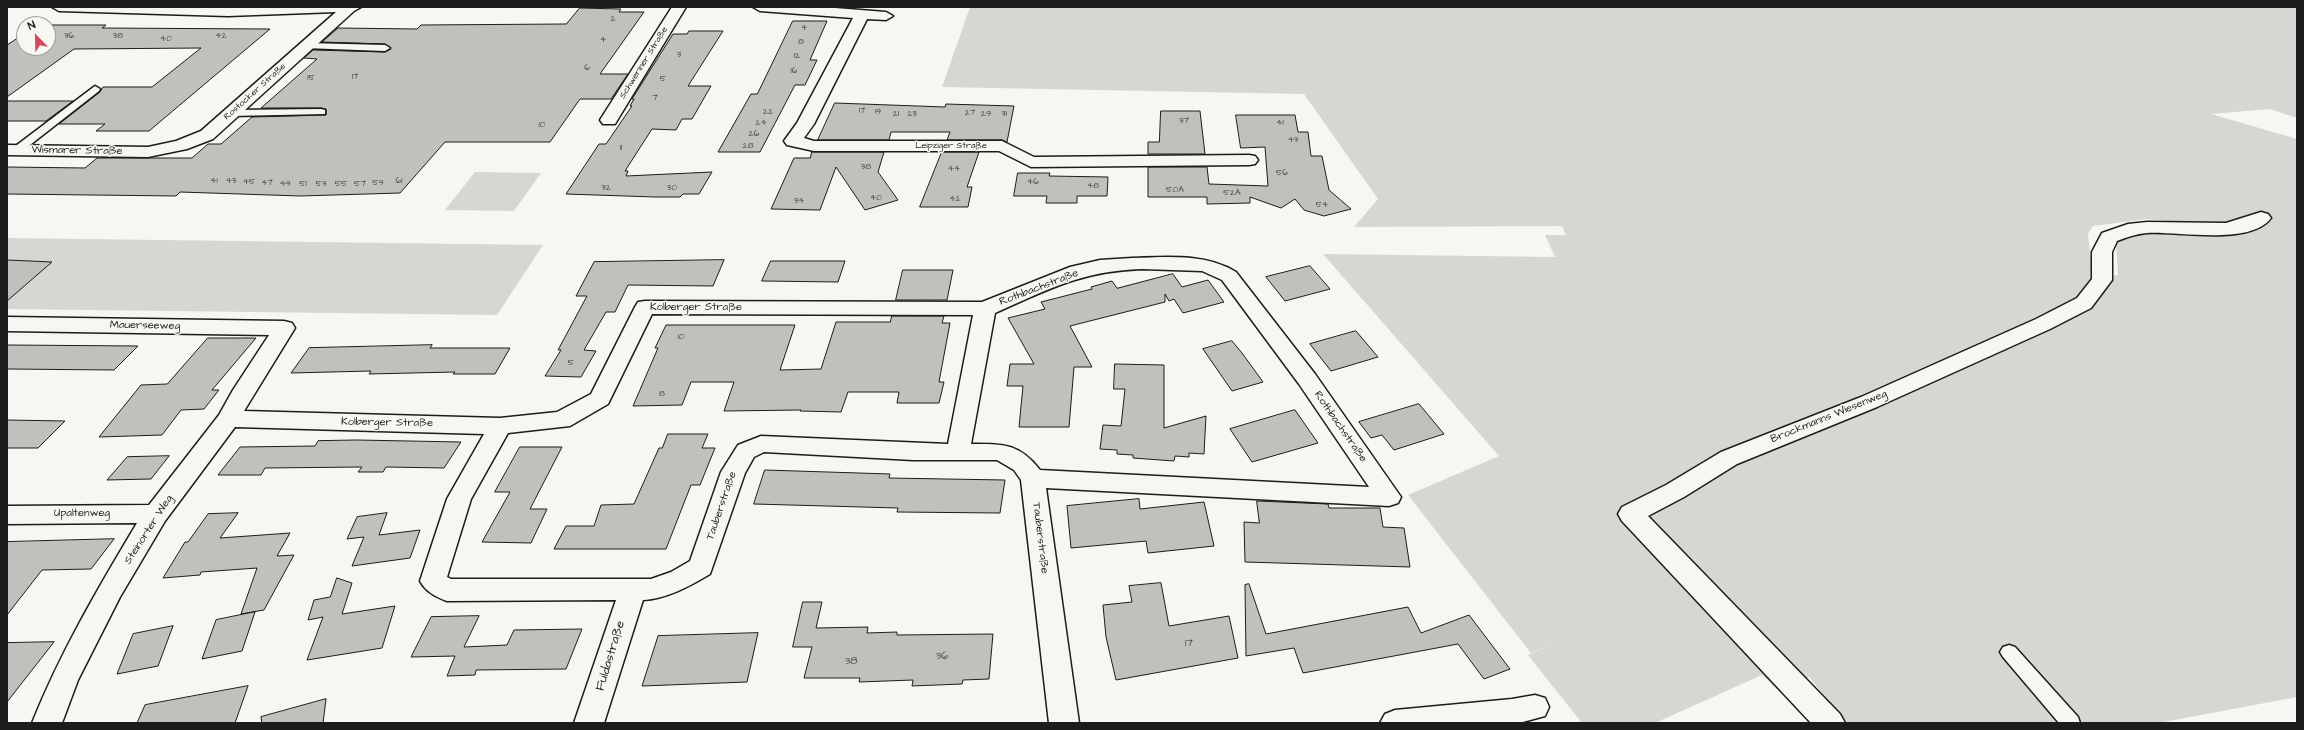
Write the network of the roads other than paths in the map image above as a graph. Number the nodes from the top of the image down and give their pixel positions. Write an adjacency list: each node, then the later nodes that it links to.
1 (59, 7): 6 (street)
2 (356, 7): 5 (street)
3 (679, 7): 14 (street, Schweriner Straße)
4 (760, 7): 7 (street)
5 (349, 8): 6 (street); 9 (street, Rostocker Straße)
6 (232, 9)
7 (862, 15): 8 (street); 17 (street, Leipziger Straße)
8 (886, 16)
9 (307, 46): 10 (lane); 13 (street, Rostocker Straße)
10 (385, 48)
11 (95, 89): 15 (lane)
12 (321, 112): 13 (lane)
13 (232, 113): 16 (street, Rostocker Straße)
14 (609, 120)
15 (12, 150): 16 (street, Wismarer Straße)
16 (148, 152)
17 (1250, 160)
18 (2261, 218): 35 (street, Brockmanns Wiesenweg)
19 (985, 309): 23 (street, Kolberger Straße); 24 (street); 25 (street, Rothbachstraße)
20 (7, 324): 21 (street, Mauerseeweg)
21 (284, 328): 22 (street, Steinorter Weg)
22 (229, 420): 23 (street, Kolberger Straße); 27 (street, Steinorter Weg)
23 (500, 426): 28 (street, Tauberstraße)
24 (958, 452): 25 (street, Tauberstraße); 28 (street, Tauberstraße)
25 (1033, 478): 33 (street, Tauberstraße)
26 (7, 514): 27 (street, Upaltenweg)
27 (156, 514): 31 (street, Steinorter Weg)
28 (633, 589): 32 (street, Fuldastraße)
29 (2010, 652): 36 (lane)
30 (1535, 707): 34 (street)
31 (47, 723)
32 (589, 723)
33 (1064, 723)
34 (1396, 723)
35 (1830, 723)
36 (2071, 723)

